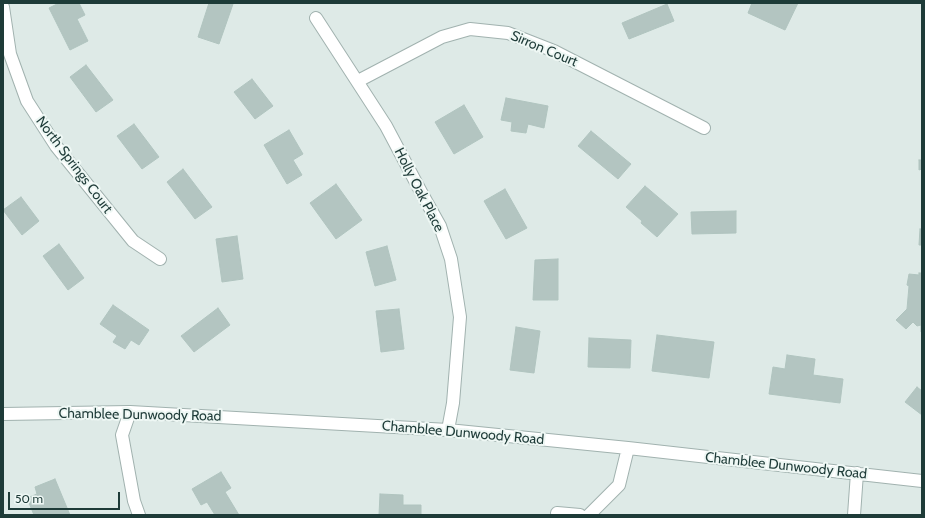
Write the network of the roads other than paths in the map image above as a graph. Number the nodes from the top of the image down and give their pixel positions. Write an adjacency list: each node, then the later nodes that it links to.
1 (3, 7): 5 (street, North Springs Court)
2 (316, 18): 3 (street, Holly Oak Place)
3 (358, 81): 4 (street, Sirron Court); 8 (street, Holly Oak Place)
4 (704, 128)
5 (160, 259)
6 (130, 412): 7 (street, Chamblee Dunwoody Road); 8 (street, Chamblee Dunwoody Road); 13 (street)
7 (3, 414)
8 (448, 430): 9 (street, Chamblee Dunwoody Road)
9 (628, 448): 10 (street, Chamblee Dunwoody Road); 15 (street)
10 (857, 473): 11 (street, Chamblee Dunwoody Road); 16 (street)
11 (922, 481)
12 (557, 513): 14 (street)
13 (139, 515)
14 (580, 515)
15 (589, 515)
16 (854, 515)

